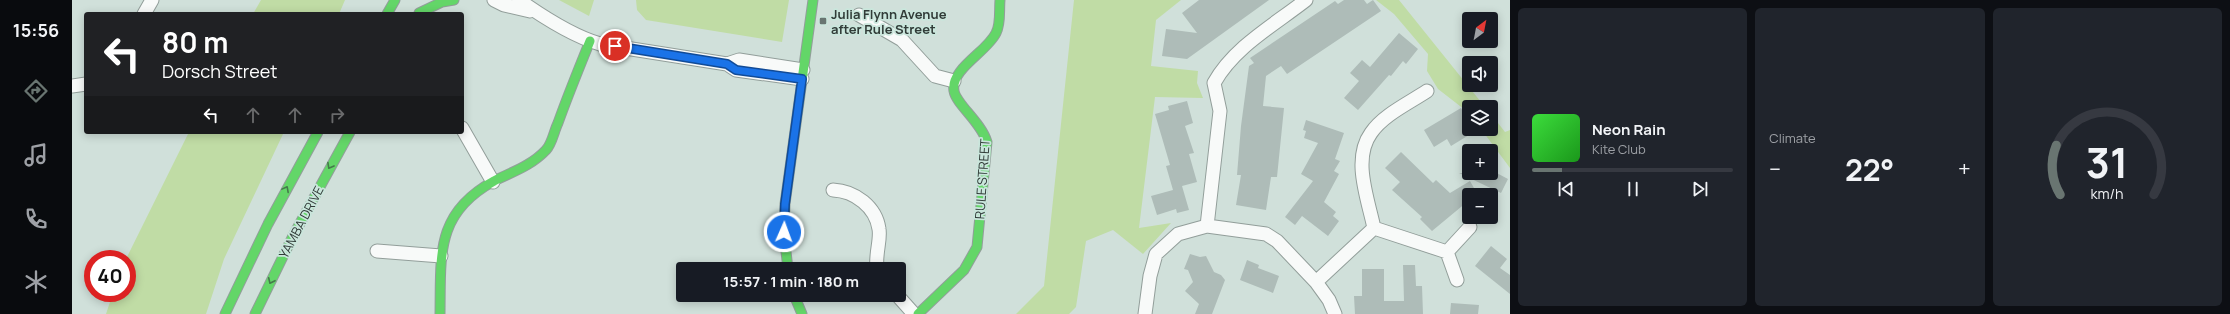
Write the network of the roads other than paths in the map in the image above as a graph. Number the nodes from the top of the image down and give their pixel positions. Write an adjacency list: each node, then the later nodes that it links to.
1 (152, 0): 10 (street)
2 (395, 0): 11 (street)
3 (426, 0): 12 (street)
4 (454, 0): 13 (street)
5 (494, 0): 14 (street)
6 (519, 0): 14 (street)
7 (813, 0): 17 (street)
8 (1000, 0): 18 (street)
9 (1306, 0): 27 (street)
10 (145, 12)
11 (388, 12)
12 (420, 12)
13 (423, 12)
14 (537, 13): 16 (street)
15 (859, 15): 18 (street)
16 (595, 42): 17 (street); 25 (street)
17 (802, 74): 33 (street)
18 (954, 82): 44 (street, RULE STREET)
19 (84, 84): 20 (street)
20 (72, 86)
21 (1427, 91): 29 (street)
22 (464, 131): 25 (street)
23 (317, 134): 39 (street, one-way to 23)
24 (349, 134): 40 (street, YAMBA DRIVE, one-way to 40)
25 (493, 182): 32 (street)
26 (833, 190): 34 (street)
27 (1207, 226): 36 (street); 45 (street)
28 (1470, 227): 31 (street)
29 (1374, 228): 31 (street); 36 (street)
30 (377, 251): 32 (street)
31 (1447, 252): 35 (street)
32 (441, 256): 41 (street)
33 (787, 262)
34 (877, 262)
35 (1457, 280)
36 (1316, 282): 46 (street)
37 (797, 302): 42 (street)
38 (903, 302): 43 (street)
39 (225, 314)
40 (256, 314)
41 (440, 314)
42 (802, 314)
43 (914, 314)
44 (918, 314)
45 (1145, 314)
46 (1335, 314)

